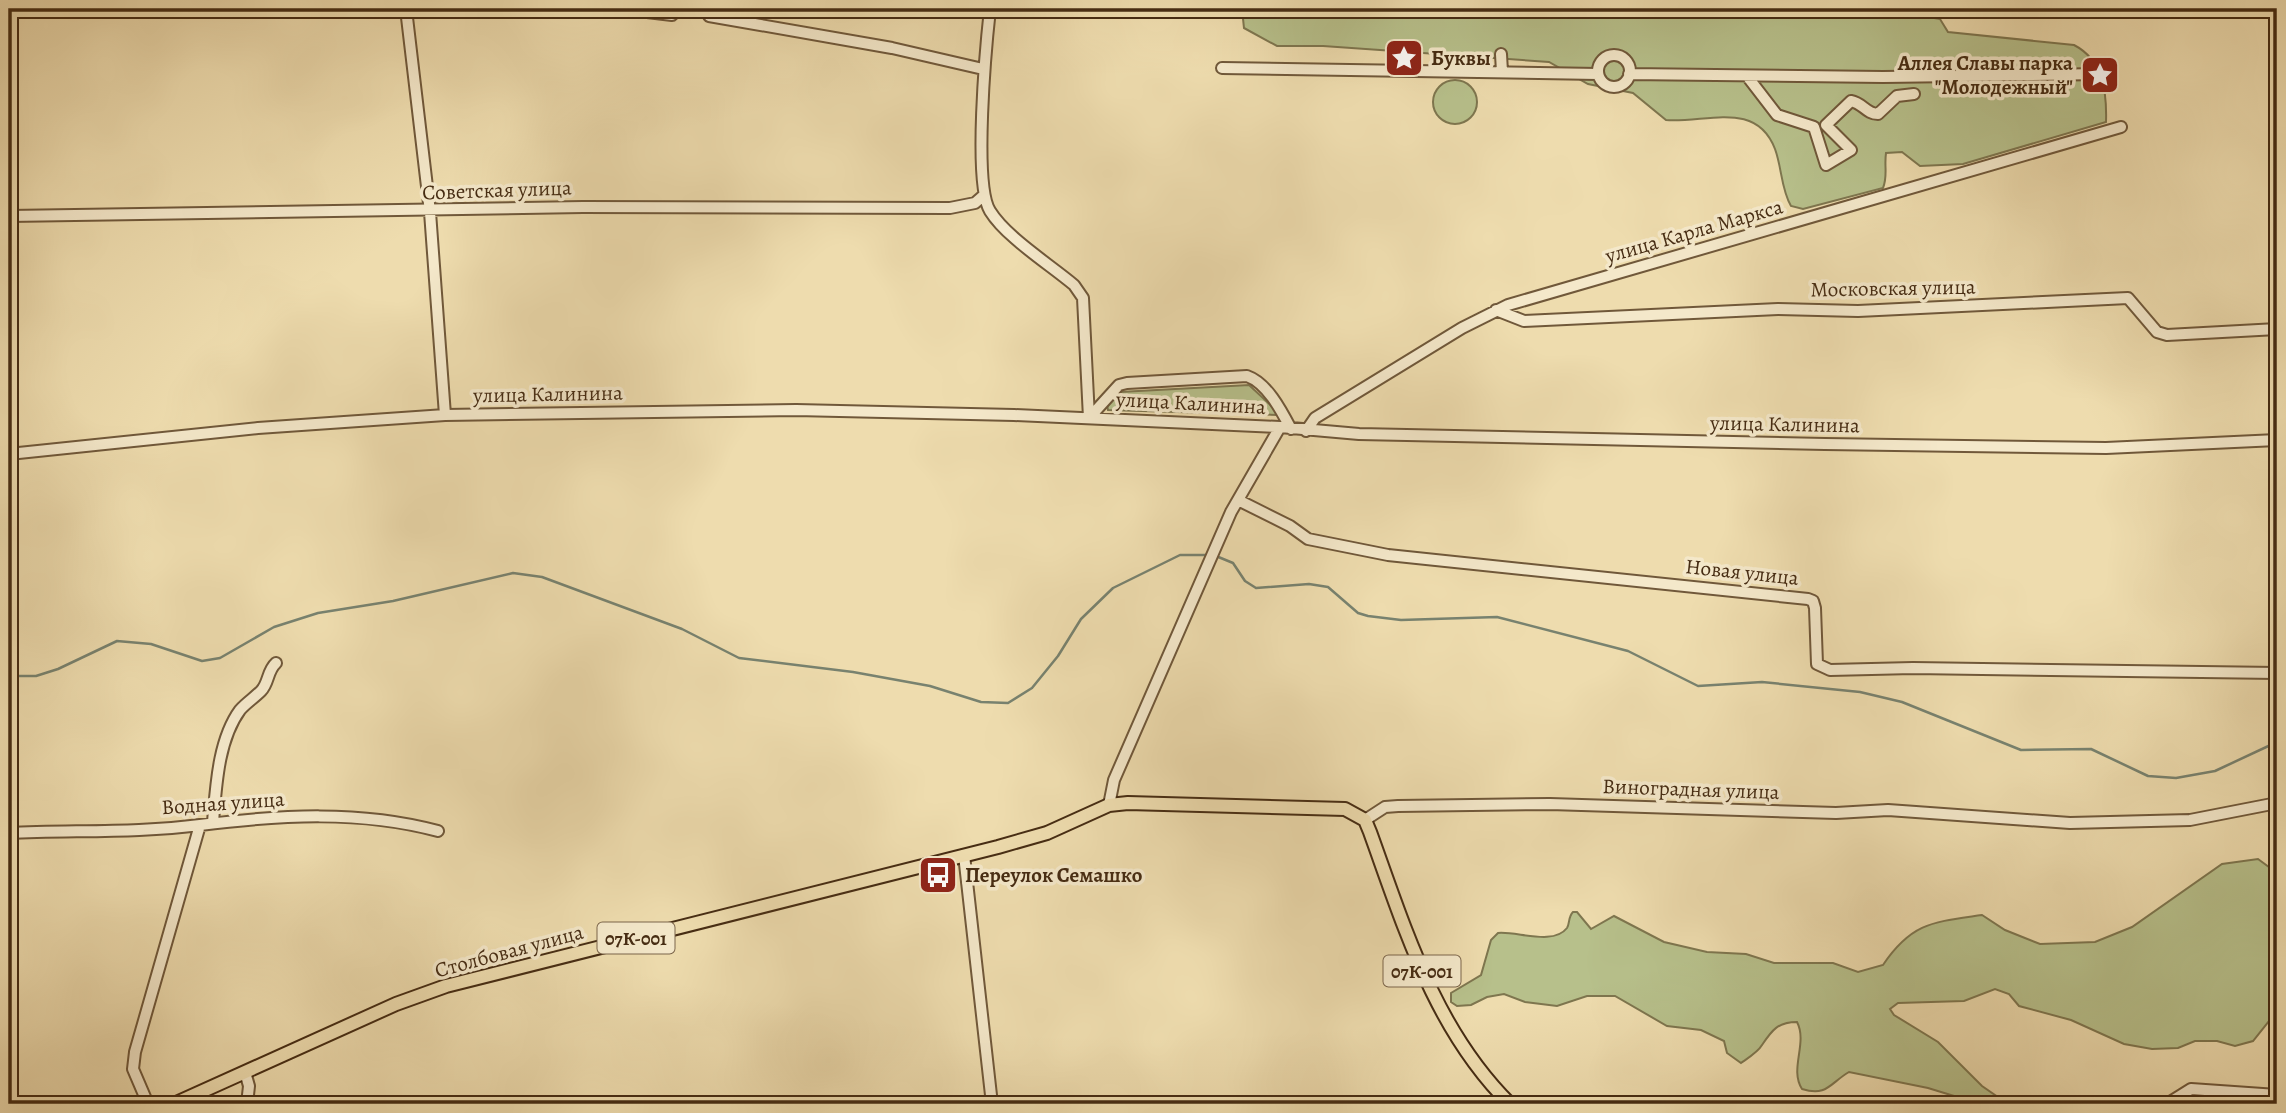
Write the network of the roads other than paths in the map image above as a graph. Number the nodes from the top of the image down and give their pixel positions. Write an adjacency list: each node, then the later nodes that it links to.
1 (406, 9): 17 (street)
2 (622, 9): 3 (street)
3 (677, 9)
4 (989, 9): 8 (street)
5 (709, 16): 8 (street)
6 (1501, 54): 9 (street)
7 (1222, 68): 9 (street)
8 (983, 69): 16 (street)
9 (1502, 72): 10 (street)
10 (1598, 74): 11 (street); 11 (street)
11 (1629, 74): 13 (street)
12 (2103, 74): 13 (street)
13 (1747, 76): 14 (street)
14 (1914, 94)
15 (2121, 127): 19 (street, улица Карла Маркса)
16 (983, 196): 17 (street, Советская улица); 22 (street)
17 (430, 212): 18 (street, Советская улица); 21 (street)
18 (9, 216)
19 (1496, 310): 20 (street, Московская улица); 24 (street, улица Карла Маркса)
20 (2277, 329)
21 (445, 415): 22 (street, улица Калинина); 26 (street, улица Калинина)
22 (1089, 418): 23 (street, улица Калинина); 23 (street, улица Калинина)
23 (1285, 428): 24 (street, улица Калинина); 27 (street)
24 (1306, 431): 25 (street, улица Калинина)
25 (2277, 440)
26 (9, 454)
27 (1238, 500): 29 (street, Новая улица); 31 (street)
28 (276, 663): 33 (street)
29 (2277, 673)
30 (2277, 803): 32 (street, Виноградная улица)
31 (1109, 804): 32 (main road, 07К-001); 37 (main road, Столбовая улица / 07К-001)
32 (1364, 820): 46 (main road, 07К-001)
33 (213, 822): 34 (street, Водная улица); 35 (street, Водная улица)
34 (201, 825): 36 (street, Водная улица); 40 (street)
35 (438, 831)
36 (9, 833)
37 (964, 855): 38 (main road, Столбовая улица / 07К-001); 43 (street)
38 (245, 1072): 41 (main road, Столбовая улица / 07К-001); 42 (street)
39 (2277, 1095): 47 (street)
40 (148, 1104)
41 (174, 1104)
42 (247, 1104)
43 (992, 1104)
44 (1408, 1104): 45 (street)
45 (1470, 1104)
46 (1510, 1104)
47 (2167, 1104)

